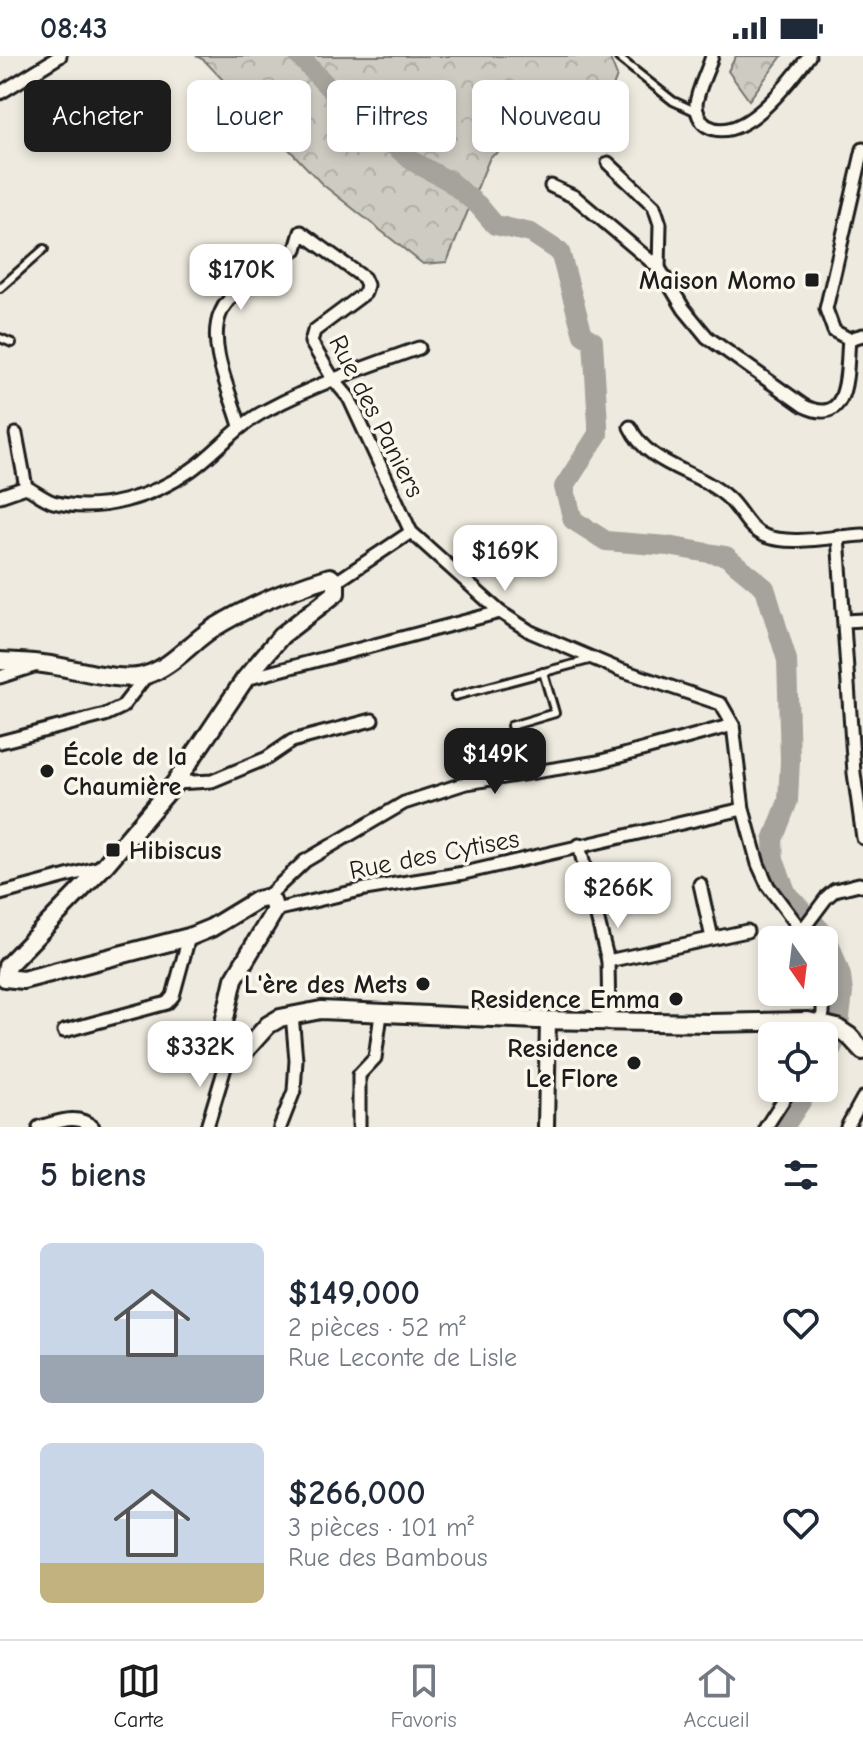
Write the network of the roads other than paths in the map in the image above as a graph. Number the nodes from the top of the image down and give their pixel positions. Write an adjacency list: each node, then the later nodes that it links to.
1 (60, 56): 5 (street)
2 (712, 56): 6 (street)
3 (809, 56): 6 (street)
4 (619, 58): 6 (lane)
5 (0, 93)
6 (697, 112)
7 (863, 149): 15 (street)
8 (608, 163): 11 (street)
9 (551, 186): 11 (street)
10 (44, 249): 12 (lane)
11 (659, 268): 15 (street)
12 (0, 288)
13 (863, 335): 15 (street)
14 (0, 338): 16 (lane)
15 (849, 339)
16 (12, 343)
17 (419, 348): 18 (street)
18 (333, 379): 19 (street); 19 (street, Rue des Paniers); 24 (street, Rue des Paniers)
19 (240, 426): 22 (street)
20 (630, 427): 26 (street)
21 (16, 434): 22 (street)
22 (26, 487): 23 (street)
23 (0, 496)
24 (411, 532): 27 (street); 28 (street, Rue des Paniers)
25 (863, 535): 26 (street)
26 (838, 536): 30 (street)
27 (336, 582): 35 (main road); 37 (main road)
28 (500, 612): 31 (street, Rue des Paniers); 37 (street)
29 (863, 620): 30 (street)
30 (845, 621): 39 (street)
31 (593, 659): 34 (lane); 42 (street, Rue des Paniers)
32 (0, 661): 33 (main road)
33 (43, 664): 35 (main road); 36 (street)
34 (543, 672): 40 (lane); 43 (lane)
35 (146, 676): 44 (street)
36 (0, 677)
37 (245, 679): 46 (main road)
38 (863, 691): 39 (street)
39 (850, 692): 45 (street)
40 (455, 696)
41 (372, 720): 46 (street)
42 (733, 725): 47 (street); 54 (street)
43 (511, 726)
44 (0, 742)
45 (859, 773): 48 (street)
46 (175, 783): 50 (main road)
47 (743, 809): 49 (street, Rue des Cytises); 55 (street)
48 (863, 838)
49 (579, 845): 54 (street, Rue des Cytises); 60 (street)
50 (105, 865): 53 (street); 61 (main road)
51 (862, 882): 56 (street)
52 (700, 884): 59 (street)
53 (0, 894)
54 (270, 904): 58 (main road); 72 (main road)
55 (799, 926)
56 (809, 926)
57 (747, 931): 59 (street)
58 (189, 937): 61 (main road); 69 (street)
59 (712, 938): 60 (street)
60 (608, 961): 65 (street)
61 (3, 980)
62 (292, 1014): 63 (main road); 72 (main road); 79 (street)
63 (381, 1014): 64 (main road); 75 (street)
64 (548, 1020): 65 (main road); 80 (street)
65 (609, 1021): 66 (main road)
66 (758, 1022)
67 (759, 1022): 68 (main road)
68 (810, 1022)
69 (64, 1031)
70 (838, 1033): 71 (main road)
71 (863, 1051)
72 (227, 1061): 78 (street)
73 (863, 1098): 82 (street)
74 (782, 1102): 81 (street)
75 (359, 1126)
76 (39, 1127): 77 (street)
77 (93, 1127)
78 (207, 1127)
79 (280, 1127)
80 (546, 1127)
81 (766, 1127)
82 (847, 1127)

